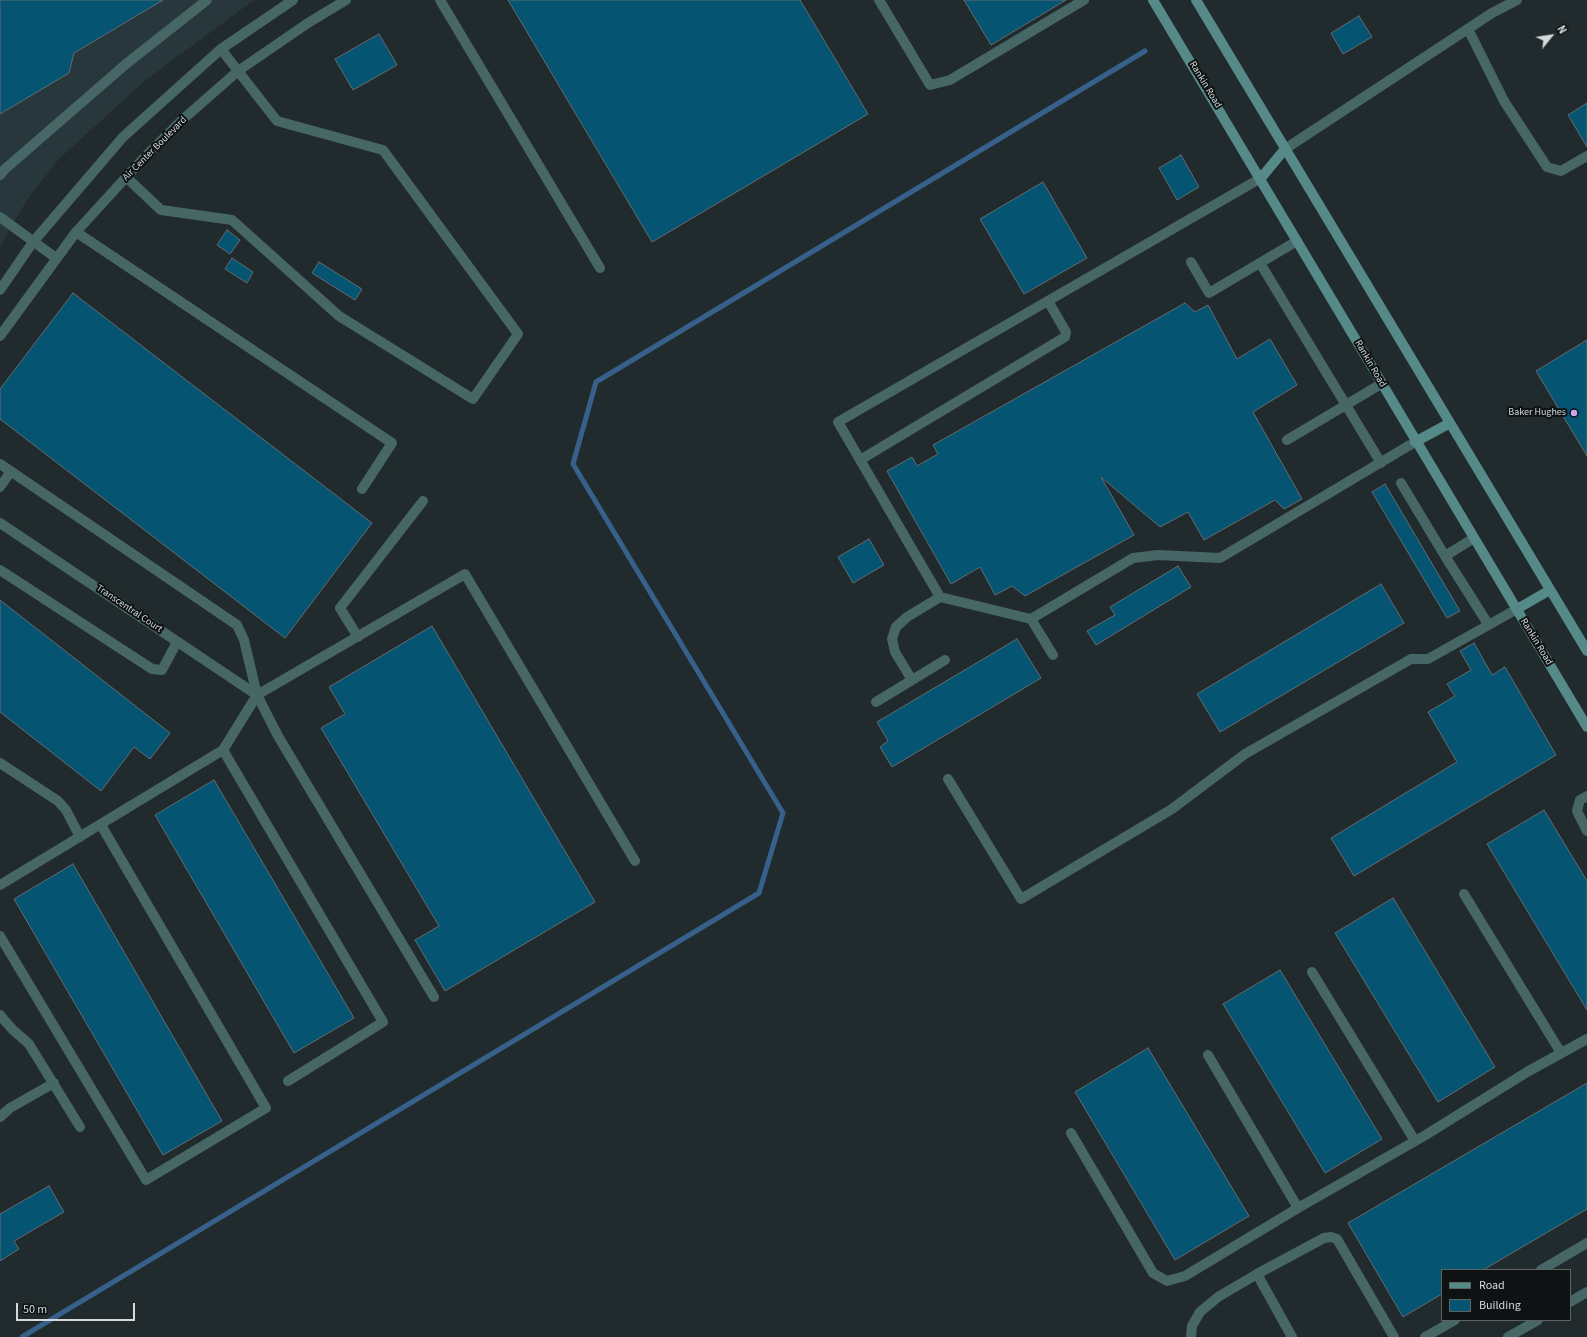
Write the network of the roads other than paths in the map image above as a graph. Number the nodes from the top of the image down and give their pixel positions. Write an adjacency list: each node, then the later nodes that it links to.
1 (207, 0): 15 (street)
2 (293, 0): 11 (street)
3 (346, 0): 12 (street, Air Center Boulevard)
4 (440, 0): 25 (street)
5 (879, 0): 6 (street)
6 (1084, 0)
7 (1153, 0): 17 (main road, Rankin Road)
8 (1196, 0): 13 (main road)
9 (1517, 0): 10 (street)
10 (1468, 29): 13 (street); 14 (street)
11 (221, 49): 12 (street); 21 (street)
12 (238, 71): 16 (street, Air Center Boulevard); 16 (street)
13 (1285, 149): 17 (main road); 31 (main road)
14 (1587, 156)
15 (0, 175)
16 (126, 176): 19 (street, Air Center Boulevard)
17 (1260, 178): 20 (main road, Rankin Road); 27 (street)
18 (0, 217): 21 (street)
19 (76, 232): 22 (street, Air Center Boulevard); 40 (street)
20 (1297, 241): 24 (street); 29 (main road, Rankin Road)
21 (33, 242): 22 (street); 26 (street)
22 (56, 258): 28 (street, Air Center Boulevard)
23 (1191, 262): 24 (street)
24 (1260, 263): 30 (street)
25 (600, 268)
26 (0, 290)
27 (1048, 301): 34 (street); 34 (street)
28 (0, 336)
29 (1381, 384): 30 (street); 33 (main road, Rankin Road)
30 (1346, 405): 32 (street); 35 (street)
31 (1450, 423): 33 (main road); 46 (main road)
32 (1287, 440)
33 (1415, 442): 35 (street); 43 (main road, Rankin Road)
34 (860, 460): 47 (street)
35 (1381, 463): 49 (street)
36 (0, 464): 37 (street)
37 (11, 472): 39 (street); 57 (street)
38 (1401, 483): 44 (street)
39 (0, 487)
40 (362, 489)
41 (423, 501): 51 (street)
42 (0, 523): 52 (street, Transcentral Court)
43 (1474, 538): 44 (street); 48 (main road, Rankin Road)
44 (1446, 556): 50 (street)
45 (0, 570): 52 (street)
46 (1550, 590): 48 (main road); 53 (main road)
47 (940, 597): 49 (street); 56 (street)
48 (1517, 610): 50 (street); 59 (main road, Rankin Road)
49 (1031, 619): 54 (street)
50 (1488, 624): 62 (street)
51 (358, 637): 57 (street); 67 (street)
52 (177, 642): 57 (street, Transcentral Court)
53 (1587, 651)
54 (1053, 655)
55 (945, 660): 56 (street)
56 (912, 680): 58 (street)
57 (257, 695): 60 (street); 72 (street)
58 (876, 702)
59 (1587, 727)
60 (223, 750): 64 (street); 77 (street)
61 (0, 763): 66 (street)
62 (948, 778)
63 (1587, 796): 65 (street)
64 (101, 825): 66 (street); 70 (street)
65 (1587, 831)
66 (80, 837): 68 (street)
67 (635, 861)
68 (0, 885)
69 (1464, 894): 75 (street)
70 (0, 936)
71 (1312, 972): 82 (street)
72 (434, 997)
73 (0, 1016): 78 (street)
74 (1587, 1039): 75 (street)
75 (1561, 1053): 82 (street)
76 (1208, 1055): 83 (street)
77 (288, 1081)
78 (54, 1083): 79 (street); 80 (street)
79 (0, 1117)
80 (80, 1127)
81 (1071, 1133): 83 (street)
82 (1415, 1141): 83 (street)
83 (1298, 1208)
84 (1587, 1243): 85 (street)
85 (1543, 1269)
86 (1257, 1274): 91 (street); 92 (street); 93 (street)
87 (1587, 1292): 88 (street)
88 (1571, 1301)
89 (1453, 1321): 94 (street)
90 (1536, 1321): 95 (street)
91 (1191, 1337)
92 (1292, 1337)
93 (1394, 1337)
94 (1425, 1337)
95 (1508, 1337)

